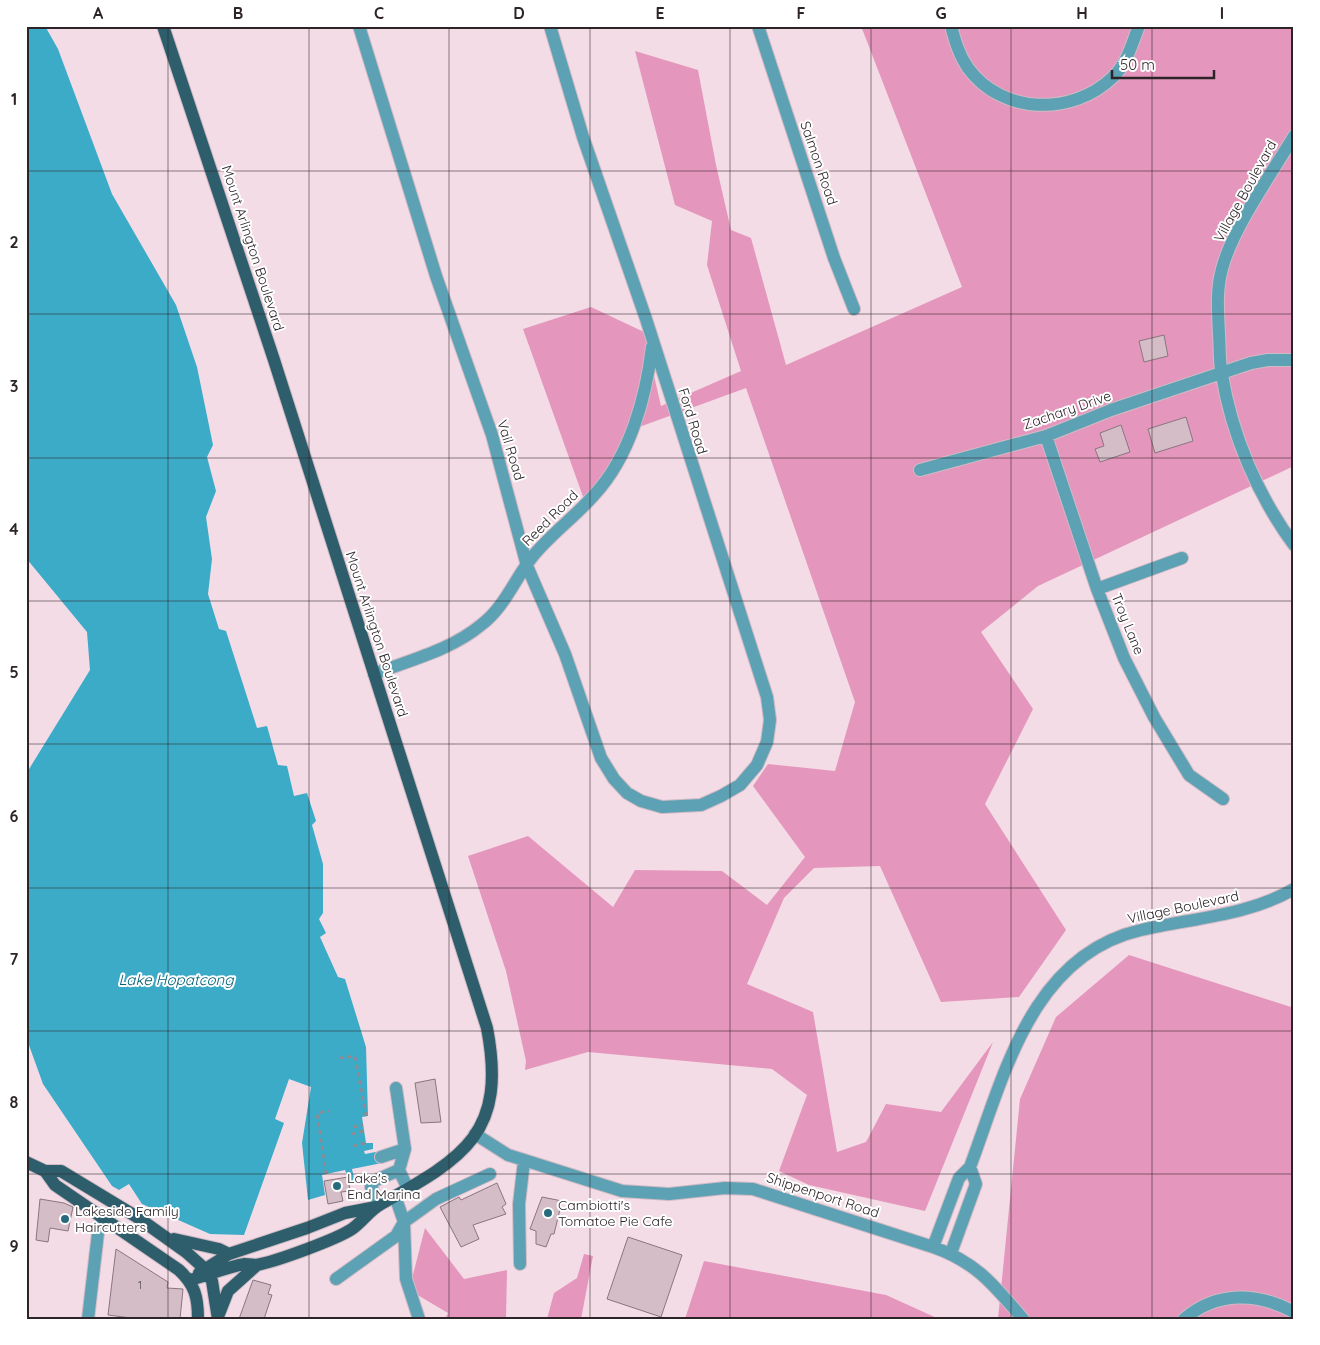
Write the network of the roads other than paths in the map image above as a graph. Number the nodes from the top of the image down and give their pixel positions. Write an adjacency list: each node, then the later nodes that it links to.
1 (163, 26): 18 (main road, Mount Arlington Boulevard)
2 (359, 26): 16 (street, Vail Road)
3 (550, 26): 9 (street, Ford Road)
4 (758, 26): 8 (street, Salmon Road)
5 (951, 26): 6 (street)
6 (1139, 26)
7 (1294, 136): 11 (street, Village Boulevard)
8 (854, 309)
9 (653, 342): 16 (street, Reed Road); 20 (street, Ford Road)
10 (1294, 360): 11 (street, Zachary Drive)
11 (1222, 375): 12 (street, Zachary Drive); 14 (street, Village Boulevard)
12 (1046, 436): 13 (street, Zachary Drive); 17 (street, Troy Lane)
13 (920, 470)
14 (1294, 546)
15 (1182, 558): 17 (street)
16 (527, 566): 18 (street, Reed Road); 20 (street, Vail Road)
17 (1097, 589): 19 (street, Troy Lane)
18 (374, 674): 23 (main road, Mount Arlington Boulevard)
19 (1223, 800)
20 (707, 802)
21 (1294, 889): 28 (street, Village Boulevard)
22 (396, 1088): 24 (street)
23 (475, 1134): 26 (street, Shippenport Road); 32 (main road, Mount Arlington Boulevard)
24 (405, 1148): 25 (street); 29 (street)
25 (381, 1157)
26 (524, 1160): 38 (street, Shippenport Road); 41 (street)
27 (26, 1162): 30 (main road)
28 (970, 1167): 38 (street, Village Boulevard); 39 (street, Village Boulevard)
29 (398, 1170): 32 (street); 34 (street)
30 (45, 1171): 35 (main road); 37 (main road)
31 (490, 1174): 36 (street)
32 (408, 1190): 33 (main road, Mount Arlington Boulevard)
33 (395, 1196): 34 (main road, Mount Arlington Boulevard); 36 (street)
34 (378, 1206): 40 (main road); 42 (main road)
35 (104, 1218): 44 (main road); 48 (street)
36 (404, 1222): 45 (street); 50 (street)
37 (163, 1236): 40 (main road); 43 (main road)
38 (933, 1247): 39 (street, Shippenport Road)
39 (951, 1253): 51 (street, Shippenport Road)
40 (229, 1254): 43 (main road)
41 (520, 1264)
42 (257, 1265): 43 (main road); 47 (main road)
43 (207, 1272): 44 (main road); 47 (main road)
44 (190, 1280): 49 (main road)
45 (336, 1280)
46 (1294, 1312): 52 (street)
47 (218, 1318)
48 (88, 1319)
49 (198, 1319)
50 (419, 1319)
51 (1023, 1319)
52 (1184, 1319)

